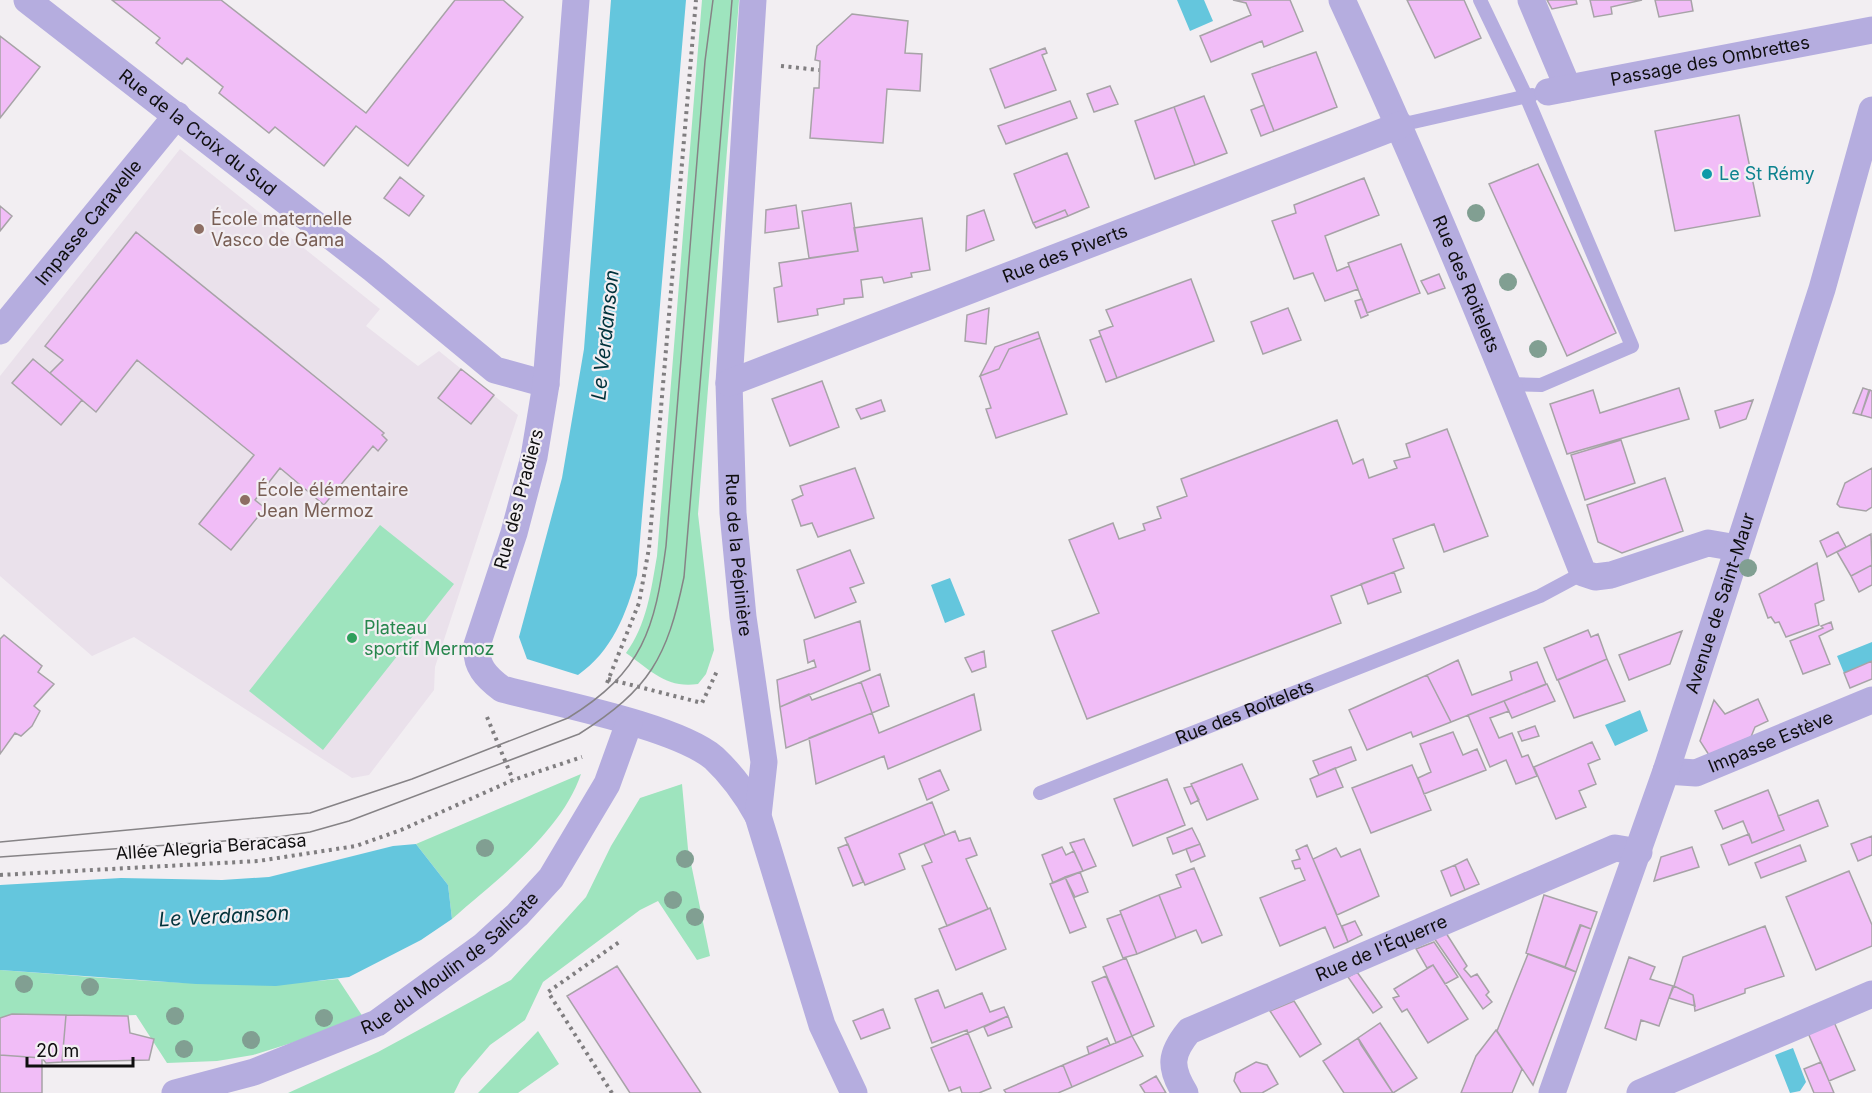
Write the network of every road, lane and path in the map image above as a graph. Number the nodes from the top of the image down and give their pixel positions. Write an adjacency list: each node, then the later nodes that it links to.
1 (27, 0): 13 (street, Rue de la Croix du Sud)
2 (576, 0): 17 (street, Rue des Pradiers)
3 (696, 0): 23 (path)
4 (753, 0): 16 (street, Rue de la Pépinière)
5 (1342, 0): 14 (street, Rue des Roitelets)
6 (1480, 0): 11 (lane)
7 (1531, 0): 11 (street)
8 (1872, 30): 11 (street, Passage des Ombrettes)
9 (776, 66): 10 (path)
10 (819, 70)
11 (1547, 92): 14 (lane); 18 (lane)
12 (1872, 110): 19 (street, Avenue de Saint-Maur)
13 (177, 115): 15 (street, Impasse Caravelle); 17 (street, Rue de la Croix du Sud)
14 (1400, 125): 16 (street, Rue des Piverts); 18 (street, Rue des Roitelets)
15 (0, 331)
16 (729, 383): 29 (street, Rue de la Pépinière)
17 (546, 384): 21 (street, Rue des Pradiers)
18 (1509, 384): 20 (street, Rue des Roitelets)
19 (1737, 548): 20 (street); 26 (street, Avenue de Saint-Maur)
20 (1583, 573): 28 (lane, Rue des Roitelets)
21 (502, 688): 24 (street, Rue des Pradiers); 27 (path)
22 (1872, 700): 26 (street, Impasse Estève)
23 (702, 703)
24 (629, 723): 29 (street, Rue des Pradiers); 34 (street, Rue du Moulin de Salicate)
25 (586, 755): 27 (path, Allée Alegria Beracasa)
26 (1666, 771): 30 (street, Avenue de Saint-Maur)
27 (513, 780): 31 (path, Allée Alegria Beracasa)
28 (1040, 793)
29 (758, 816): 36 (street, Rue de la Pépinière)
30 (1639, 852): 37 (street, Rue de l'Équerre); 38 (street, Avenue de Saint-Maur)
31 (0, 875)
32 (622, 940): 35 (path)
33 (1872, 994): 39 (street)
34 (175, 1093)
35 (612, 1093)
36 (854, 1093)
37 (1185, 1093)
38 (1552, 1093)
39 (1640, 1093)

